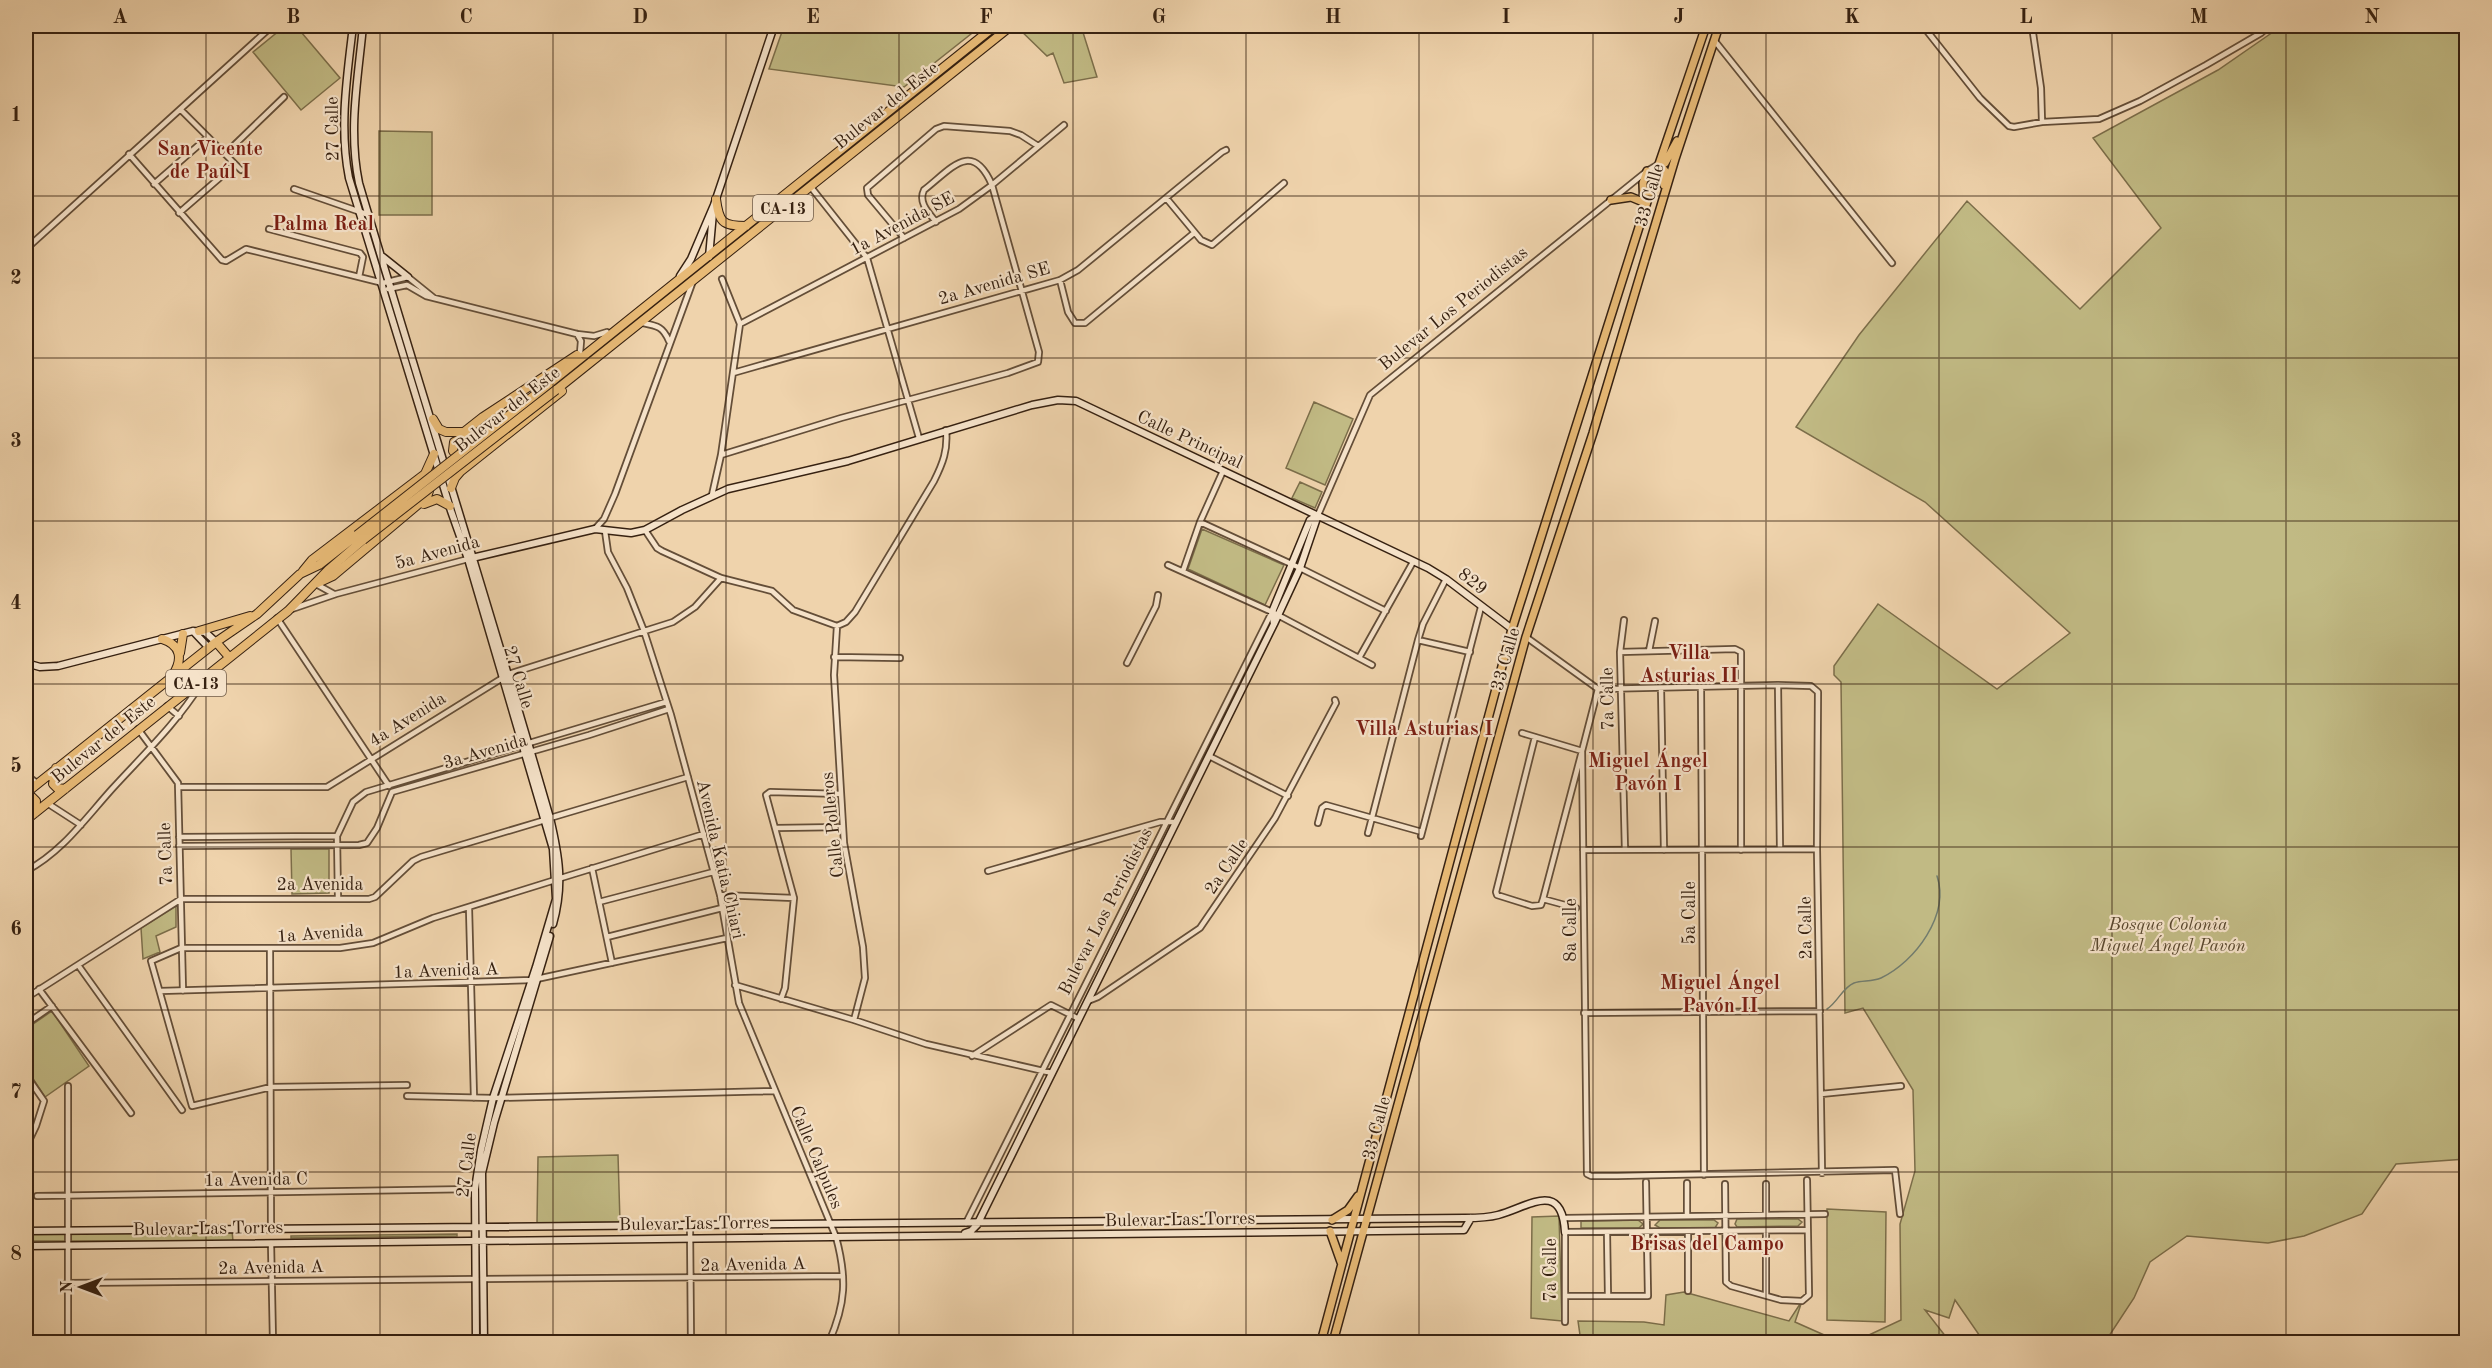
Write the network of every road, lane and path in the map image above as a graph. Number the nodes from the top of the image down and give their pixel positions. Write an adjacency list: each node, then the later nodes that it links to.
1 (272, 26): 14 (street)
2 (353, 26): 18 (street, 27 Calle)
3 (363, 26): 19 (street, 27 Calle)
4 (774, 26): 39 (street)
5 (994, 26): 35 (highway, Bulevar del Este / CA-13)
6 (1011, 26): 34 (highway, Bulevar del Este / CA-13)
7 (1704, 26): 27 (main road, 33 Calle)
8 (1719, 26): 12 (main road, 33 Calle)
9 (1923, 26): 16 (street)
10 (2032, 26): 16 (street)
11 (2269, 26): 16 (street)
12 (1714, 40): 15 (main road, 33 Calle); 56 (street)
13 (284, 98): 26 (street)
14 (181, 110): 20 (street); 25 (street)
15 (1689, 116): 27 (main road); 47 (main road, 33 Calle)
16 (2042, 122)
17 (1064, 125): 21 (street, 1a Avenida SE)
18 (344, 129): 19 (street); 22 (street, 27 Calle)
19 (353, 129): 24 (street, 27 Calle)
20 (208, 137): 26 (street); 32 (street)
21 (1038, 146): 33 (street, 1a Avenida SE); 51 (street)
22 (344, 150): 24 (street); 41 (street, 27 Calle)
23 (1226, 150): 37 (street, 2a Avenida SE)
24 (354, 153): 44 (street, 27 Calle)
25 (129, 154): 32 (street); 52 (street)
26 (225, 154): 29 (street)
27 (1659, 164): 30 (street, Bulevar Los Periodistas); 43 (main road, 33 Calle); 47 (main road)
28 (231, 168): 42 (street)
29 (241, 170)
30 (1647, 171): 38 (street, Bulevar Los Periodistas); 40 (main road)
31 (1284, 183): 50 (street)
32 (154, 184): 42 (street)
33 (992, 185): 45 (street, 1a Avenida SE); 45 (street); 66 (street)
34 (810, 186): 49 (highway, Bulevar del Este / CA-13); 55 (street)
35 (795, 187): 46 (highway, Bulevar del Este / CA-13); 49 (highway)
36 (294, 189): 41 (street)
37 (1167, 199): 50 (street); 61 (street, 2a Avenida SE)
38 (1611, 200): 40 (main road); 91 (street, Bulevar Los Periodistas)
39 (715, 202): 46 (highway); 53 (street); 62 (street)
40 (1643, 202): 43 (main road)
41 (360, 212): 44 (street); 65 (street, 27 Calle)
42 (179, 213): 58 (street)
43 (1645, 214): 118 (main road, 33 Calle)
44 (369, 215): 54 (street, 27 Calle)
45 (936, 222): 51 (street, 1a Avenida SE)
46 (746, 226): 53 (highway, Bulevar del Este / CA-13)
47 (1655, 228): 122 (main road, 33 Calle)
48 (269, 229): 58 (street)
49 (753, 232): 57 (highway, Bulevar del Este / CA-13)
50 (1194, 233): 61 (street)
51 (904, 238): 55 (street, 1a Avenida SE)
52 (26, 249)
53 (709, 254): 57 (street); 62 (highway, Bulevar del Este / CA-13)
54 (381, 255): 59 (street); 64 (street, 27 Calle)
55 (867, 258): 69 (street, 1a Avenida SE); 71 (street)
56 (1892, 263)
57 (708, 269): 63 (highway, Bulevar del Este / CA-13)
58 (359, 277): 65 (street)
59 (408, 277): 64 (street); 67 (street)
60 (722, 279): 69 (street)
61 (1060, 280): 66 (street, 2a Avenida SE)
62 (676, 281): 70 (highway, Bulevar del Este / CA-13)
63 (693, 281): 68 (highway, Bulevar del Este / CA-13); 74 (street)
64 (391, 284): 65 (street); 67 (street); 80 (street, 27 Calle)
65 (384, 287): 83 (street, 27 Calle)
66 (1022, 292): 71 (street, 2a Avenida SE); 78 (street)
67 (434, 298): 73 (street)
68 (643, 323): 74 (street); 75 (highway, Bulevar del Este / CA-13)
69 (740, 324): 77 (street)
70 (620, 326): 72 (highway); 97 (highway, Bulevar del Este / CA-13, bridge)
71 (887, 330): 77 (street, 2a Avenida SE); 78 (street)
72 (607, 332): 73 (street); 76 (highway)
73 (577, 334): 76 (street)
74 (669, 341): 94 (street)
75 (618, 342): 85 (highway); 97 (highway, Bulevar del Este / CA-13, bridge)
76 (580, 353): 79 (highway)
77 (733, 373): 84 (street)
78 (908, 401): 82 (street); 84 (street)
79 (509, 402): 80 (highway); 85 (highway)
80 (433, 419): 88 (street, 27 Calle)
81 (946, 430): 82 (street, Calle Principal); 86 (street, Calle Principal); 117 (street)
82 (920, 438): 89 (street, Calle Principal)
83 (435, 454): 87 (highway); 90 (street, 27 Calle)
84 (721, 455): 89 (street)
85 (479, 458): 88 (highway)
86 (1223, 471): 91 (street, Calle Principal); 93 (street)
87 (414, 483): 92 (highway); 103 (highway)
88 (451, 488): 98 (street, 27 Calle)
89 (712, 495): 95 (street, Calle Principal)
90 (450, 506): 92 (highway); 98 (street, 27 Calle)
91 (1318, 515): 99 (street, Calle Principal); 101 (street, Bulevar Los Periodistas)
92 (403, 518): 106 (highway)
93 (1200, 522): 101 (street); 102 (street)
94 (595, 529): 96 (street, Calle Principal); 98 (street, 5a Avenida)
95 (645, 530): 96 (street, Calle Principal); 104 (street)
96 (605, 531): 120 (street, Avenida Katia Chiari)
97 (360, 538): 103 (highway, Bulevar del Este / CA-13); 106 (highway, Bulevar del Este / CA-13)
98 (471, 558): 107 (street, 5a Avenida); 140 (street, 27 Calle)
99 (1413, 562): 105 (street, 829); 111 (street)
100 (1168, 565): 102 (street)
101 (1297, 567): 111 (street); 113 (street, Bulevar Los Periodistas)
102 (1183, 571): 113 (street)
103 (300, 574): 112 (highway, Bulevar del Este / CA-13)
104 (721, 578): 117 (street); 120 (street, 4a Avenida)
105 (1446, 579): 109 (street, 829); 124 (street)
106 (316, 584): 107 (street); 110 (highway, Bulevar del Este / CA-13)
107 (336, 594): 110 (street, 5a Avenida)
108 (1158, 595): 136 (street)
109 (1481, 607): 118 (street, 829); 128 (street)
110 (288, 611): 114 (highway, Bulevar del Este / CA-13)
111 (1386, 611): 134 (street)
112 (257, 614): 119 (highway); 125 (highway, Bulevar del Este / CA-13)
113 (1275, 614): 134 (street); 160 (street, Bulevar Los Periodistas); 178 (street, Bulevar Los Periodistas)
114 (277, 618): 131 (highway, Bulevar del Este / CA-13); 161 (street)
115 (1624, 620): 129 (street, 7a Calle)
116 (1655, 621): 127 (street)
117 (837, 626): 132 (street, Calle Polleros)
118 (1512, 629): 259 (main road, 33 Calle)
119 (196, 631): 121 (street); 125 (street); 126 (street)
120 (644, 632): 140 (street, 4a Avenida); 150 (street, Avenida Katia Chiari)
121 (183, 634): 123 (street); 130 (highway)
122 (1526, 637): 148 (street); 275 (main road, 33 Calle)
123 (162, 639): 130 (highway); 138 (street)
124 (1418, 640): 128 (street); 175 (street)
125 (216, 642): 126 (highway, Bulevar del Este / CA-13); 131 (highway)
126 (209, 648): 142 (highway, Bulevar del Este / CA-13)
127 (1649, 651): 129 (street); 144 (street)
128 (1470, 652): 175 (street)
129 (1620, 652): 146 (street, 7a Calle)
130 (179, 655): 142 (highway)
131 (229, 657): 141 (highway, Bulevar del Este / CA-13)
132 (834, 657): 133 (street); 171 (street, Calle Polleros)
133 (900, 658)
134 (1359, 658): 137 (street)
135 (26, 663): 138 (street)
136 (1127, 663)
137 (1372, 665)
138 (34, 666): 139 (street)
139 (26, 668)
140 (506, 675): 158 (street, 27 Calle); 161 (street, 4a Avenida)
141 (206, 676): 151 (highway, Bulevar del Este / CA-13); 153 (street)
142 (170, 680): 162 (highway, Bulevar del Este / CA-13)
143 (1778, 685): 144 (street); 190 (street); 191 (street, 2a Calle)
144 (1742, 686): 145 (street); 196 (street)
145 (1701, 687): 147 (street); 195 (street, 5a Calle)
146 (1622, 688): 147 (street); 148 (street); 193 (street, 7a Calle)
147 (1661, 688): 194 (street)
148 (1598, 689): 159 (street, 8a Calle)
149 (1335, 700): 172 (street, 2a Calle)
150 (666, 702): 152 (street, Avenida Katia Chiari); 158 (street, 3a Avenida)
151 (167, 706): 153 (street); 154 (highway, Bulevar del Este / CA-13)
152 (669, 709): 158 (street, 3a Avenida); 164 (street, Avenida Katia Chiari)
153 (179, 716): 157 (street)
154 (138, 729): 157 (street); 168 (highway, Bulevar del Este / CA-13)
155 (1522, 733): 156 (street)
156 (1535, 737): 159 (street); 206 (street)
157 (150, 748): 167 (street); 181 (street)
158 (527, 749): 166 (street, 3a Avenida); 169 (street, 3a Avenida); 176 (street, 27 Calle)
159 (1582, 751): 192 (street, 8a Calle); 206 (street)
160 (1209, 756): 172 (street); 179 (street, Bulevar Los Periodistas)
161 (370, 758): 166 (street); 167 (street, 4a Avenida)
162 (56, 767): 165 (highway, Bulevar del Este / CA-13); 168 (highway)
163 (26, 775): 165 (street)
164 (688, 777): 176 (street, 2a Avenida); 185 (street, Avenida Katia Chiari)
165 (37, 783): 170 (highway, Bulevar del Este / CA-13)
166 (389, 786): 169 (street); 186 (street, 3a Avenida)
167 (178, 787): 187 (street, 7a Calle)
168 (65, 789): 173 (highway, Bulevar del Este / CA-13)
169 (392, 792): 188 (street)
170 (26, 794): 174 (highway)
171 (841, 794): 182 (street, Calle Polleros); 183 (street)
172 (1288, 796): 226 (street, 2a Calle)
173 (47, 803): 174 (highway, Bulevar del Este / CA-13); 181 (street)
174 (35, 813): 177 (highway, Bulevar del Este / CA-13)
175 (1372, 817): 180 (street); 184 (street)
176 (548, 819): 201 (street, 27 Calle); 203 (street, 2a Avenida)
177 (26, 820)
178 (1167, 820): 179 (street); 199 (street); 231 (street, Bulevar Los Periodistas)
179 (1176, 822): 226 (street, Bulevar Los Periodistas)
180 (1318, 823)
181 (81, 825): 198 (street)
182 (843, 827): 183 (street); 233 (street, Calle Polleros)
183 (776, 828): 204 (street)
184 (1368, 833)
185 (704, 834): 197 (street, 1a Avenida); 200 (street, Avenida Katia Chiari)
186 (337, 836): 187 (street); 188 (street, 3a Avenida)
187 (179, 837): 189 (street, 7a Calle)
188 (337, 844): 189 (street); 203 (street)
189 (179, 846): 205 (street, 7a Calle)
190 (1780, 849): 191 (street); 196 (street)
191 (1817, 849): 228 (street, 2a Calle)
192 (1583, 850): 193 (street); 230 (street, 8a Calle)
193 (1625, 850): 194 (street)
194 (1664, 850): 195 (street)
195 (1702, 850): 196 (street); 229 (street, 5a Calle)
196 (1741, 850)
197 (592, 867): 201 (street, 1a Avenida); 207 (street)
198 (26, 871)
199 (988, 871)
200 (713, 872): 202 (street, Avenida Katia Chiari); 207 (street)
201 (558, 879): 208 (street, 1a Avenida); 217 (street, 27 Calle)
202 (720, 895): 204 (street); 209 (street, Avenida Katia Chiari)
203 (338, 898): 205 (street, 2a Avenida)
204 (794, 898): 225 (street)
205 (181, 899): 213 (street, 7a Calle); 216 (street)
206 (1543, 899): 210 (street)
207 (599, 902): 211 (street)
208 (469, 908): 214 (street, 1a Avenida); 218 (street)
209 (722, 908): 211 (street); 212 (street, Avenida Katia Chiari)
210 (1576, 908)
211 (607, 937): 215 (street)
212 (727, 938): 215 (street, 1a Avenida A); 219 (street, Avenida Katia Chiari)
213 (181, 948): 214 (street, 1a Avenida); 222 (street, 7a Calle); 223 (street, 1a Avenida)
214 (270, 950): 220 (street)
215 (612, 963): 217 (street, 1a Avenida A)
216 (78, 965): 221 (street); 249 (street)
217 (535, 980): 218 (street, 1a Avenida A); 247 (street, 27 Calle); 248 (street, 27 Calle)
218 (471, 982): 220 (street, 1a Avenida A); 246 (street)
219 (735, 986): 225 (street); 243 (street, Calle Calpules)
220 (270, 988): 222 (street, 1a Avenida A); 241 (street)
221 (39, 989): 224 (street); 227 (street)
222 (183, 991): 223 (street, 1a Avenida A)
223 (160, 992): 241 (street)
224 (26, 998)
225 (781, 999): 233 (street)
226 (1088, 1001): 232 (street, Bulevar Los Periodistas)
227 (52, 1006): 234 (street); 250 (street)
228 (1820, 1011): 229 (street); 244 (street, 2a Calle)
229 (1703, 1012): 230 (street); 253 (street, 5a Calle)
230 (1584, 1013): 253 (street, 8a Calle)
231 (1070, 1014): 232 (street); 235 (street); 236 (street, Bulevar Los Periodistas)
232 (1079, 1019): 237 (street, Bulevar Los Periodistas)
233 (854, 1020): 235 (street)
234 (26, 1024)
235 (972, 1056): 236 (street)
236 (1043, 1070): 237 (street); 277 (street, Bulevar Los Periodistas)
237 (1052, 1073): 276 (street, Bulevar Los Periodistas)
238 (26, 1075): 251 (street)
239 (406, 1085): 241 (street)
240 (68, 1086): 262 (street)
241 (271, 1086): 261 (street)
242 (1901, 1086): 244 (street)
243 (775, 1091): 248 (street); 278 (street, Calle Calpules)
244 (1821, 1094): 252 (street, 2a Calle)
245 (407, 1096): 246 (street)
246 (474, 1098): 247 (street)
247 (493, 1098): 248 (street); 260 (street, 27 Calle)
248 (502, 1098): 282 (street, 27 Calle)
249 (182, 1110)
250 (131, 1113)
251 (26, 1147)
252 (1822, 1173): 253 (street); 266 (street)
253 (1704, 1175)
254 (1807, 1180): 264 (street)
255 (1646, 1182): 270 (street)
256 (1687, 1183): 268 (street)
257 (1725, 1184): 269 (street)
258 (1766, 1184): 267 (street)
259 (1362, 1186): 273 (main road); 274 (main road, 33 Calle)
260 (476, 1189): 261 (street, 1a Avenida C); 282 (street, 27 Calle)
261 (271, 1192): 262 (street, 1a Avenida C); 281 (street)
262 (68, 1195): 263 (street, 1a Avenida C); 285 (street)
263 (37, 1196)
264 (1807, 1214): 265 (street); 267 (street); 283 (street)
265 (1825, 1214)
266 (1900, 1214)
267 (1766, 1215): 269 (street)
268 (1688, 1216): 269 (street); 270 (street)
269 (1725, 1216): 290 (street)
270 (1647, 1217): 272 (street); 294 (street)
271 (1471, 1218): 272 (street); 275 (street, Bulevar Las Torres); 288 (street, Bulevar Las Torres)
272 (1564, 1218): 292 (street, 7a Calle)
273 (1332, 1220): 274 (street, Bulevar Las Torres); 276 (street, Bulevar Las Torres); 286 (street)
274 (1354, 1220): 275 (street, Bulevar Las Torres); 287 (main road, 33 Calle)
275 (1367, 1220): 288 (main road, 33 Calle)
276 (978, 1222): 277 (street, Bulevar Las Torres); 296 (street)
277 (966, 1223): 279 (street, Bulevar Las Torres)
278 (830, 1224): 279 (street, Bulevar Las Torres); 280 (street, Bulevar Las Torres); 298 (street, Calle Calpules)
279 (887, 1224): 295 (street)
280 (690, 1226): 282 (street, Bulevar Las Torres); 297 (street)
281 (272, 1228): 282 (street, Bulevar Las Torres); 285 (street, Bulevar Las Torres)
282 (475, 1228): 299 (street, 27 Calle)
283 (1807, 1230): 291 (street); 310 (street)
284 (26, 1231): 285 (street, Bulevar Las Torres)
285 (68, 1231): 301 (street)
286 (1330, 1231): 287 (street, Bulevar Las Torres); 296 (street, Bulevar Las Torres); 303 (main road)
287 (1351, 1231): 288 (street, Bulevar Las Torres); 303 (main road, 33 Calle)
288 (1364, 1231): 314 (main road, 33 Calle)
289 (1688, 1231): 290 (street); 294 (street); 309 (street)
290 (1725, 1231): 291 (street); 310 (street)
291 (1766, 1231): 310 (street)
292 (1565, 1232): 293 (street); 311 (street, 7a Calle)
293 (1607, 1232): 294 (street); 312 (street)
294 (1647, 1232): 312 (street)
295 (886, 1236): 296 (street, Bulevar Las Torres); 298 (street, Bulevar Las Torres)
296 (946, 1236)
297 (690, 1237): 298 (street, Bulevar Las Torres); 299 (street, Bulevar Las Torres); 305 (street)
298 (836, 1237): 304 (street, Calle Calpules)
299 (479, 1241): 300 (street, Bulevar Las Torres); 306 (street, 27 Calle)
300 (271, 1243): 301 (street, Bulevar Las Torres); 307 (street)
301 (68, 1245): 302 (street, Bulevar Las Torres); 308 (street)
302 (26, 1246)
303 (1342, 1267): 321 (main road, 33 Calle)
304 (843, 1276): 305 (street, 2a Avenida A); 320 (street, Calle Calpules)
305 (690, 1278): 306 (street, 2a Avenida A); 319 (street)
306 (479, 1279): 307 (street, 2a Avenida A); 317 (street, 27 Calle); 318 (street, 27 Calle)
307 (273, 1281): 308 (street, 2a Avenida A); 316 (street)
308 (67, 1283): 315 (street)
309 (1688, 1291)
310 (1766, 1295)
311 (1565, 1296): 312 (street); 313 (street, 7a Calle)
312 (1608, 1296)
313 (1565, 1322)
314 (1335, 1340)
315 (69, 1342)
316 (273, 1342)
317 (476, 1342)
318 (484, 1342)
319 (691, 1342)
320 (830, 1342)
321 (1321, 1342)

